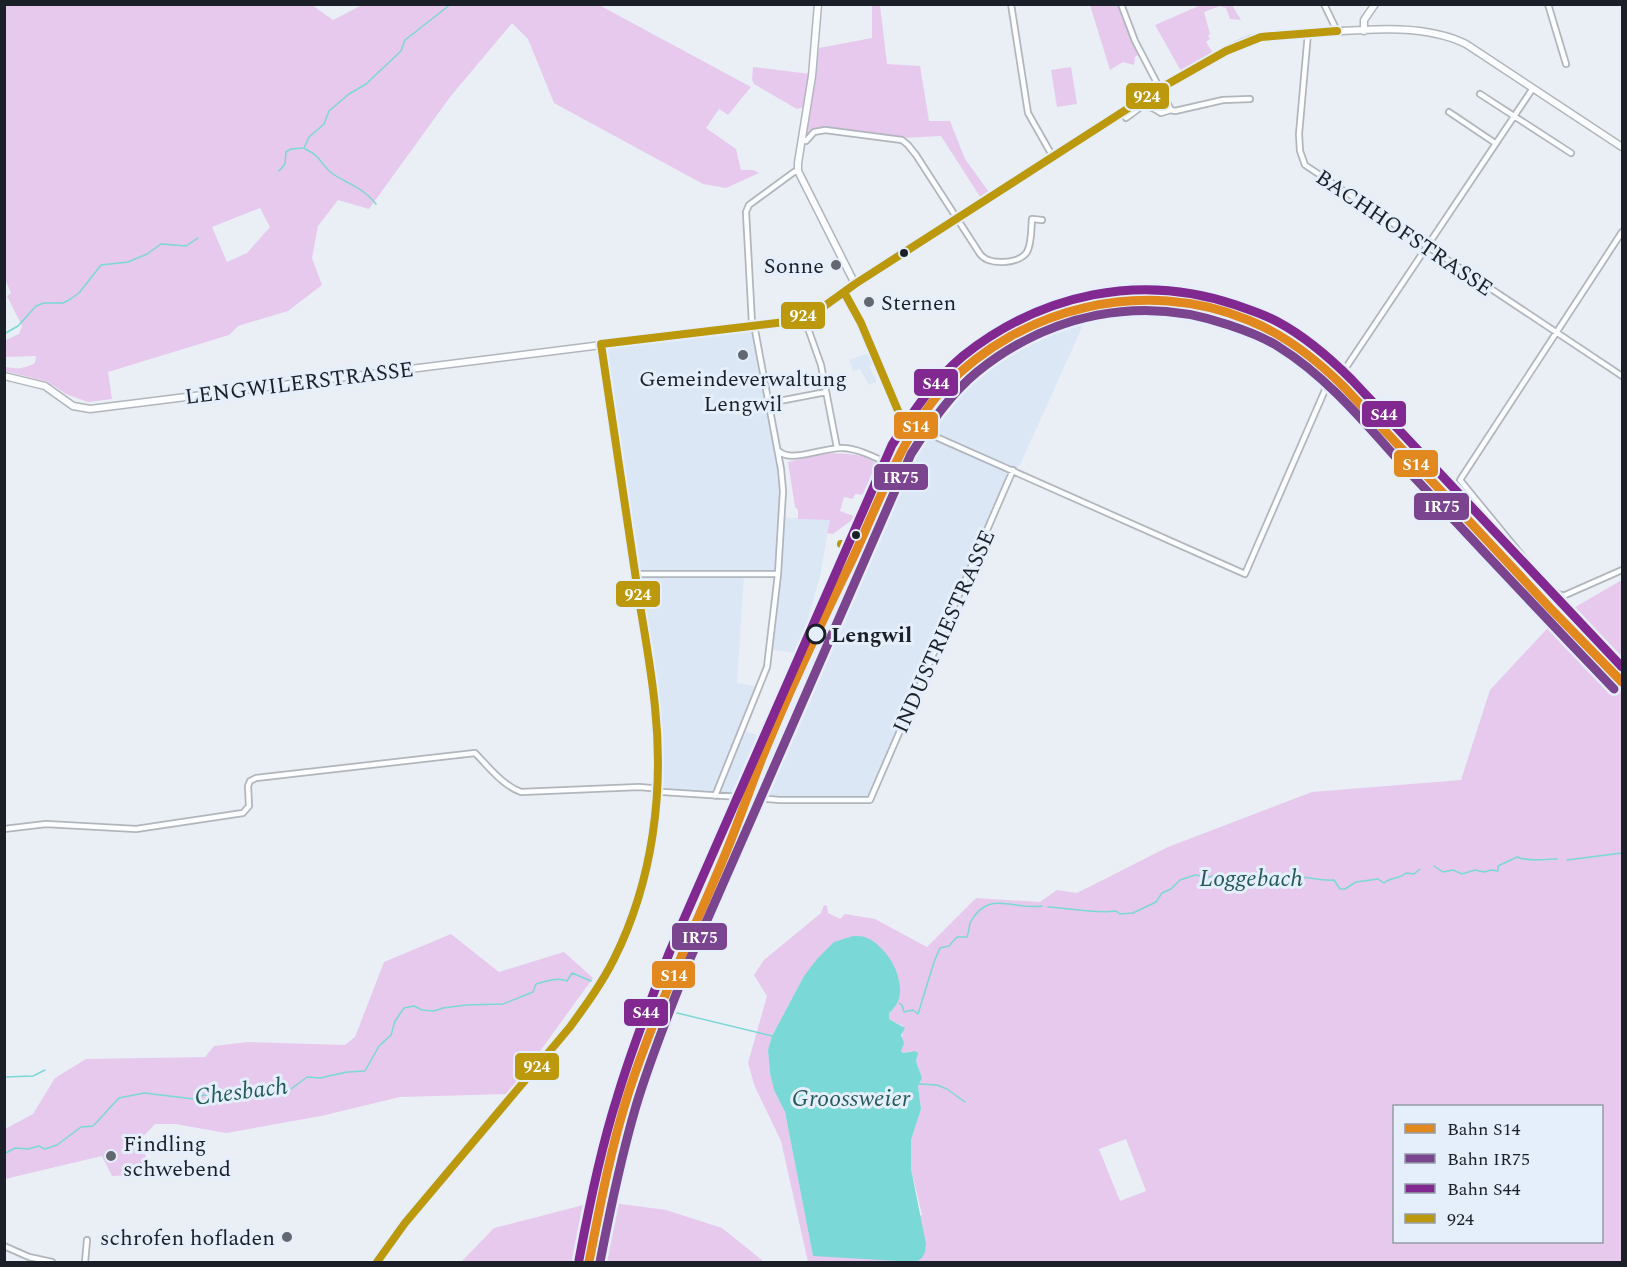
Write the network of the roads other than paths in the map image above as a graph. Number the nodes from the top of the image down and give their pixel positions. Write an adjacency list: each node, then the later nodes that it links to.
1 (818, 4): 21 (street)
2 (1011, 4): 25 (street)
3 (1121, 4): 13 (street)
4 (1324, 4): 9 (street)
5 (1366, 4): 8 (street)
6 (1375, 4): 8 (street)
7 (1548, 4): 12 (street)
8 (1370, 11): 10 (street)
9 (1337, 31): 10 (street, LENGWILERSTRASSE); 11 (street, LENGWILERSTRASSE)
10 (1364, 31): 14 (street, LENGWILERSTRASSE)
11 (1308, 33): 13 (street, LENGWILERSTRASSE); 32 (street, BACHHOFSTRASSE)
12 (1566, 64)
13 (1161, 88): 17 (street); 25 (street, LENGWILERSTRASSE)
14 (1533, 88): 19 (street); 23 (street, LENGWILERSTRASSE)
15 (1480, 94): 19 (street)
16 (1250, 99): 17 (street)
17 (1171, 110): 20 (street)
18 (1449, 112): 22 (street)
19 (1515, 116): 22 (street); 24 (street)
20 (1126, 118)
21 (802, 140): 26 (street); 28 (street)
22 (1495, 143): 32 (street)
23 (1623, 147)
24 (1571, 153)
25 (1053, 156): 28 (street, LENGWILERSTRASSE)
26 (798, 171): 33 (street); 36 (street)
27 (1023, 218): 29 (street)
28 (957, 219): 29 (street); 33 (street, LENGWILERSTRASSE)
29 (1032, 219): 30 (street)
30 (1042, 220)
31 (1623, 231): 37 (street)
32 (1427, 247): 37 (street, BACHHOFSTRASSE); 47 (street)
33 (855, 284): 34 (street, LENGWILERSTRASSE)
34 (844, 292): 35 (street, LENGWILERSTRASSE); 43 (street)
35 (804, 316): 36 (street, LENGWILERSTRASSE); 41 (street)
36 (753, 326): 38 (street, LENGWILERSTRASSE); 42 (street)
37 (1557, 333): 40 (street, BACHHOFSTRASSE); 49 (street)
38 (601, 344): 39 (street, LENGWILERSTRASSE); 50 (street)
39 (4, 376)
40 (1623, 376)
41 (826, 392): 42 (street); 44 (street)
42 (769, 403): 45 (street)
43 (900, 421): 46 (street); 47 (street)
44 (837, 448): 45 (street); 46 (street)
45 (778, 450): 51 (street)
46 (885, 462): 48 (street)
47 (1013, 470): 55 (street, INDUSTRIESTRASSE)
48 (866, 514)
49 (1623, 570)
50 (635, 574): 51 (street); 52 (street)
51 (778, 574): 53 (street)
52 (657, 790): 53 (street); 56 (street); 61 (street)
53 (715, 796): 54 (street)
54 (741, 797)
55 (755, 798)
56 (4, 829)
57 (87, 1240): 60 (street)
58 (4, 1246): 59 (street)
59 (52, 1263)
60 (85, 1263)
61 (377, 1263)

